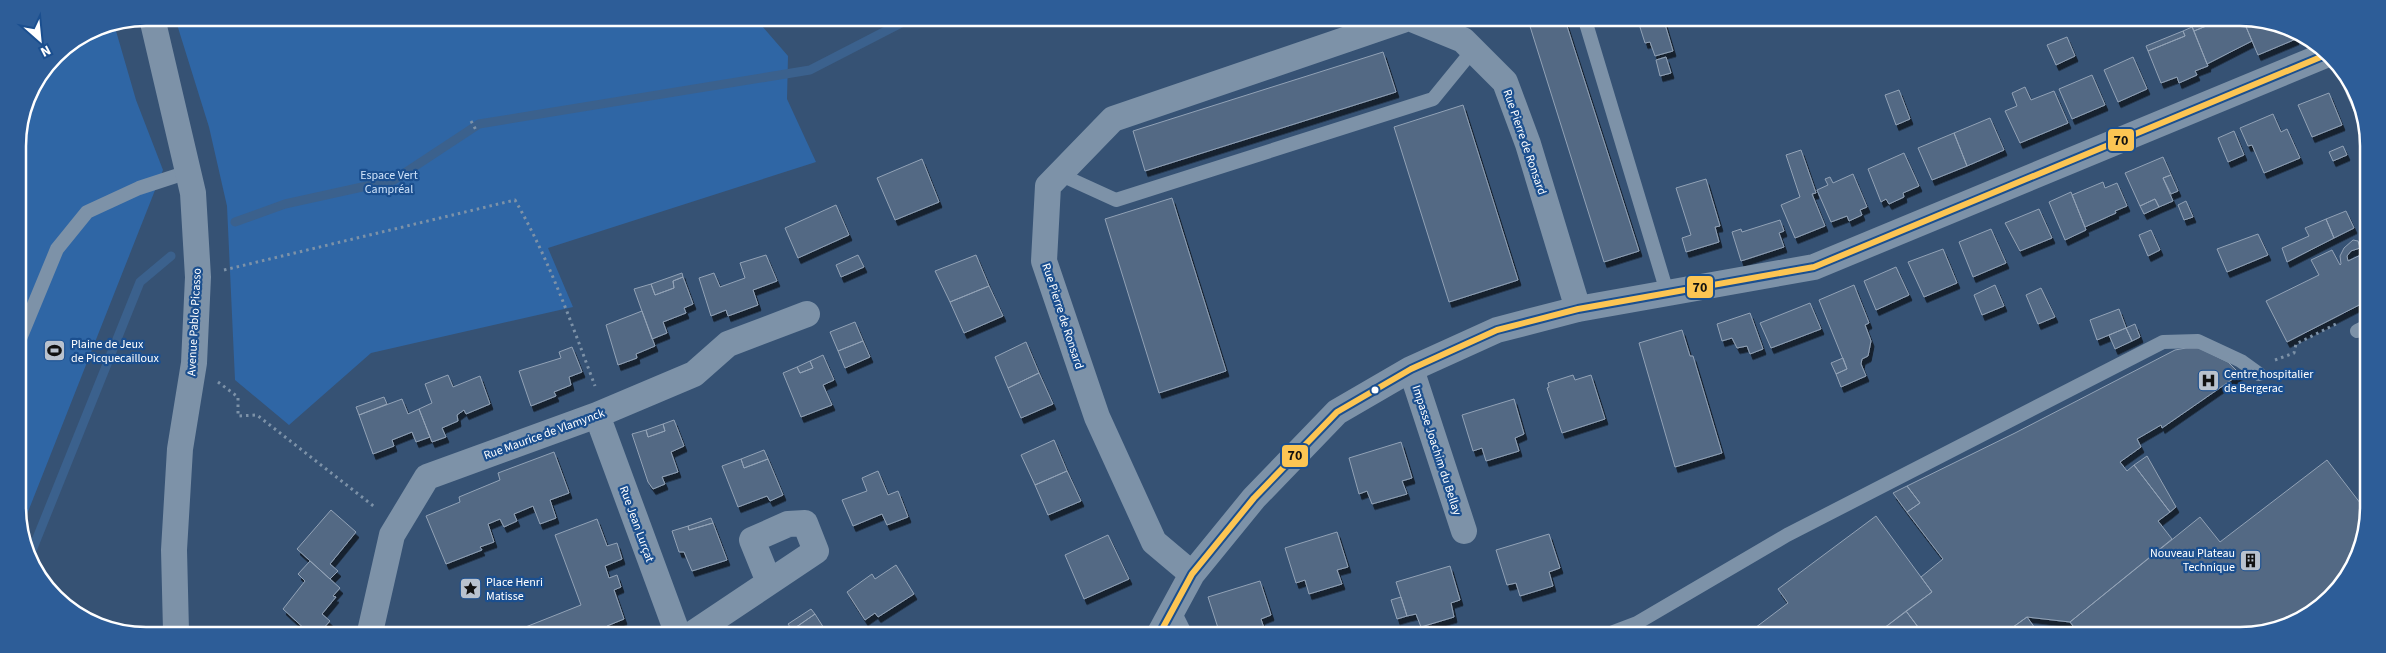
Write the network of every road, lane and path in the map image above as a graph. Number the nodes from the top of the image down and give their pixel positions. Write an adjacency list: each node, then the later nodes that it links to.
1 (1384, 26): 10 (street, Rue Pierre de Ronsard)
2 (1430, 26): 5 (street, Rue Pierre de Ronsard)
3 (1587, 26): 12 (lane)
4 (154, 27): 9 (street, Avenue Pablo Picasso)
5 (1473, 50): 10 (lane); 13 (street, Rue Pierre de Ronsard)
6 (2320, 57): 12 (street)
7 (471, 122): 8 (path)
8 (476, 130)
9 (188, 172): 11 (street, Avenue Pablo Picasso); 16 (lane)
10 (1059, 174): 23 (street, Rue Pierre de Ronsard)
11 (198, 277): 17 (street, Avenue Pablo Picasso); 20 (path)
12 (1666, 292): 13 (street)
13 (1578, 309): 18 (street)
14 (807, 314): 20 (street, Rue Maurice de Vlamynck)
15 (2339, 322): 19 (path)
16 (26, 323)
17 (194, 363): 21 (path); 27 (street, Avenue Pablo Picasso)
18 (1411, 369): 22 (street, Impasse Joachim du Bellay); 23 (street)
19 (2255, 371): 26 (lane)
20 (601, 414): 21 (street, Rue Maurice de Vlamynck); 29 (street, Rue Jean Lurçat)
21 (398, 526): 28 (street, Rue Maurice de Vlamynck)
22 (1464, 531)
23 (1192, 574): 25 (street)
24 (769, 582): 30 (street)
25 (1173, 609): 31 (street); 32 (lane)
26 (1629, 626)
27 (176, 627)
28 (371, 627)
29 (675, 627)
30 (703, 627)
31 (1164, 627)
32 (1182, 627)

